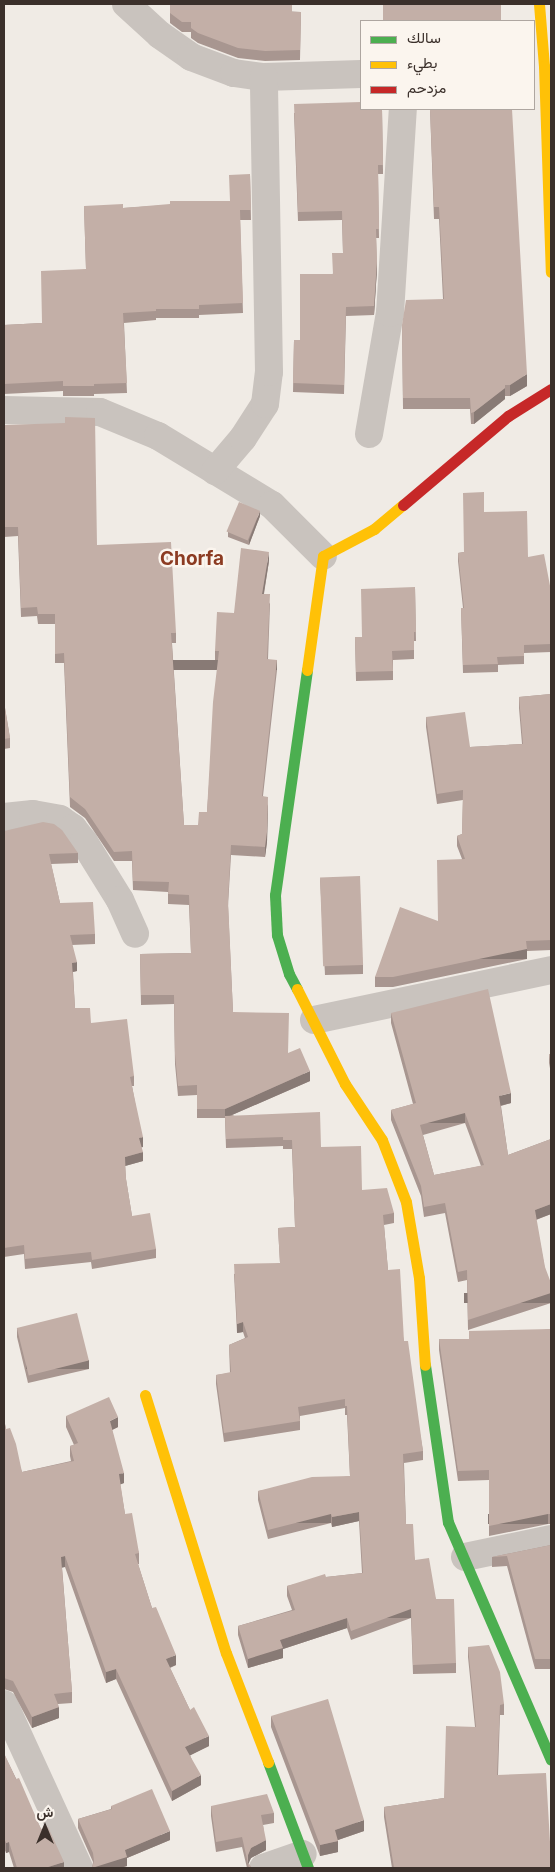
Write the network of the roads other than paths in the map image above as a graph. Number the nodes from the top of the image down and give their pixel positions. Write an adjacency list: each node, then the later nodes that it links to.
1 (126, 4): 6 (street)
2 (539, 4): 3 (street)
3 (546, 31): 4 (street)
4 (539, 67): 8 (street)
5 (360, 74): 6 (street)
6 (264, 77): 13 (street)
7 (404, 110): 12 (street)
8 (550, 209): 9 (street)
9 (551, 272)
10 (551, 388): 14 (street)
11 (4, 410): 13 (street)
12 (370, 434)
13 (215, 471): 14 (street)
14 (323, 556): 18 (street)
15 (4, 817): 16 (street)
16 (135, 934)
17 (551, 970): 18 (street)
18 (314, 1020): 21 (street)
19 (145, 1395): 24 (street)
20 (551, 1540): 21 (street)
21 (465, 1557): 23 (street)
22 (4, 1704): 25 (street)
23 (551, 1760)
24 (305, 1861): 26 (street)
25 (79, 1868)
26 (263, 1868)

